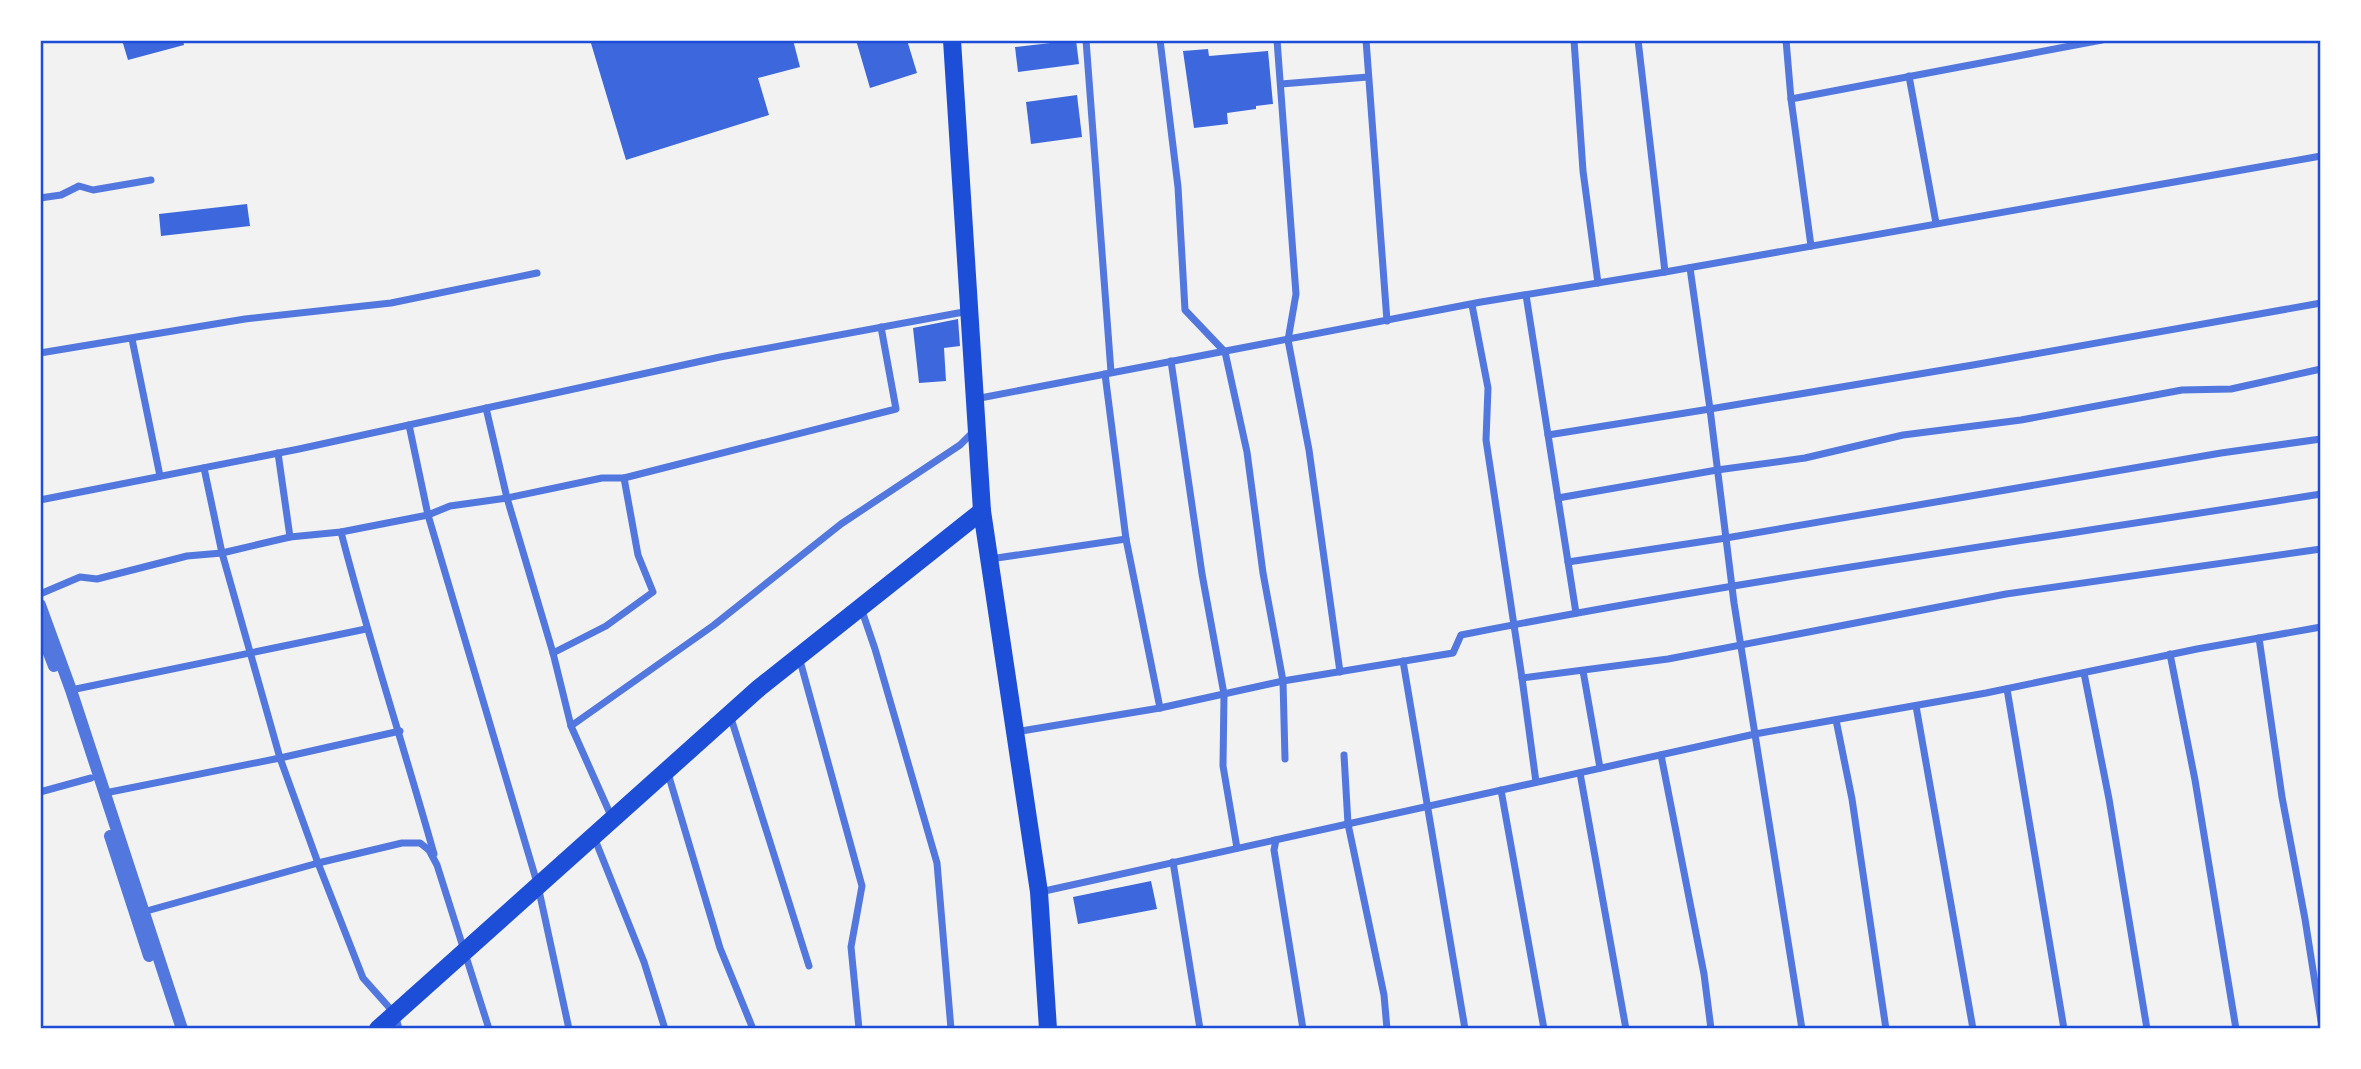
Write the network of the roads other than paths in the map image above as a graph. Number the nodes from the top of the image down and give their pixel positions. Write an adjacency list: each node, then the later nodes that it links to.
1 (952, 40): 26 (main road)
2 (1086, 40): 35 (street)
3 (1160, 40): 31 (street)
4 (1277, 40): 12 (street)
5 (1366, 40): 11 (street)
6 (1574, 40): 22 (street)
7 (1638, 40): 20 (street)
8 (1786, 40): 13 (street)
9 (2102, 40): 10 (street)
10 (1909, 76): 13 (street); 17 (street)
11 (1368, 77): 12 (street); 27 (street)
12 (1281, 85): 30 (street)
13 (1791, 99): 18 (street)
14 (2321, 156): 17 (street)
15 (150, 180): 16 (street)
16 (40, 198)
17 (1936, 223): 18 (street)
18 (1811, 246): 19 (street)
19 (1690, 268): 20 (street); 38 (street)
20 (1665, 272): 22 (street)
21 (537, 273): 29 (street)
22 (1598, 283): 23 (street)
23 (1525, 295): 25 (street); 41 (street)
24 (2321, 303): 38 (street)
25 (1472, 305): 27 (street); 67 (street)
26 (970, 311): 28 (street); 36 (main road)
27 (1387, 321): 30 (street)
28 (881, 327): 37 (street); 47 (street)
29 (132, 338): 32 (street); 46 (street)
30 (1288, 340): 31 (street); 79 (street)
31 (1225, 352): 33 (street); 82 (street)
32 (40, 353)
33 (1171, 361): 35 (street); 85 (street)
34 (2321, 369): 45 (street)
35 (1108, 373): 36 (street); 57 (street)
36 (975, 399): 40 (main road)
37 (486, 408): 39 (street); 49 (street)
38 (1710, 409): 41 (street); 45 (street)
39 (409, 425): 43 (street); 53 (street)
40 (977, 428): 52 (main road); 90 (street)
41 (1548, 435): 50 (street)
42 (2321, 439): 56 (street)
43 (278, 453): 44 (street); 55 (street)
44 (204, 468): 46 (street); 59 (street)
45 (1717, 470): 50 (street); 56 (street)
46 (160, 476): 51 (street)
47 (624, 478): 49 (street); 73 (street)
48 (2321, 494): 62 (street)
49 (507, 498): 53 (street); 73 (street)
50 (1558, 498): 61 (street)
51 (40, 500)
52 (982, 511): 60 (main road); 65 (main road)
53 (428, 515): 54 (street); 115 (street)
54 (341, 532): 55 (street); 69 (street)
55 (290, 537): 59 (street)
56 (1726, 538): 61 (street); 62 (street)
57 (1126, 539): 60 (street); 87 (street)
58 (2321, 549): 72 (street)
59 (222, 553): 63 (street); 74 (street)
60 (989, 559): 92 (main road)
61 (1568, 562): 66 (street)
62 (1732, 586): 66 (street); 72 (street)
63 (40, 594)
64 (40, 605): 84 (street)
65 (861, 608): 76 (main road); 130 (street)
66 (1576, 613): 67 (street)
67 (1515, 625): 77 (street); 81 (street)
68 (2321, 627): 71 (street)
69 (366, 629): 74 (street); 91 (street)
70 (40, 630): 101 (street)
71 (2259, 638): 75 (street); 121 (street)
72 (1741, 644): 78 (street); 93 (street)
73 (553, 653): 90 (street)
74 (249, 654): 84 (street); 96 (street)
75 (2170, 654): 80 (street); 144 (street)
76 (799, 657): 88 (main road); 129 (street)
77 (1403, 661): 79 (street); 106 (street)
78 (1583, 671): 81 (street); 98 (street)
79 (1340, 672): 82 (street)
80 (2084, 673): 83 (street); 143 (street)
81 (1522, 678): 102 (street)
82 (1283, 681): 85 (street); 97 (street)
83 (2007, 689): 86 (street); 142 (street)
84 (71, 690): 105 (street)
85 (1224, 694): 87 (street); 111 (street)
86 (1916, 706): 89 (street); 141 (street)
87 (1160, 708): 92 (street)
88 (730, 715): 99 (main road); 119 (street)
89 (1836, 720): 93 (street); 140 (street)
90 (571, 726): 107 (street)
91 (400, 731): 96 (street); 114 (street)
92 (1015, 732): 116 (main road)
93 (1755, 734): 95 (street); 139 (street)
94 (1345, 755): 108 (street)
95 (1661, 755): 98 (street); 138 (street)
96 (280, 758): 105 (street); 112 (street)
97 (1285, 759)
98 (1600, 768): 100 (street)
99 (667, 771): 107 (main road); 128 (street)
100 (1580, 773): 102 (street); 137 (street)
101 (91, 778): 104 (street); 122 (street)
102 (1536, 782): 103 (street)
103 (1502, 790): 106 (street); 136 (street)
104 (40, 793)
105 (105, 793): 117 (street)
106 (1426, 806): 108 (street); 135 (street)
107 (613, 819): 109 (main road)
108 (1348, 824): 110 (street); 134 (street)
109 (594, 836): 115 (main road); 127 (street)
110 (1276, 840): 111 (street); 133 (street)
111 (1237, 848): 113 (street)
112 (318, 863): 114 (street); 117 (street); 120 (street)
113 (1172, 863): 116 (street); 132 (street)
114 (437, 864): 118 (street)
115 (538, 886): 118 (main road); 126 (street)
116 (1039, 892): 131 (main road)
117 (144, 912): 123 (street)
118 (465, 951): 120 (main road); 125 (street)
119 (809, 966)
120 (397, 1021): 124 (main road)
121 (2321, 1021)
122 (174, 1029)
123 (182, 1029)
124 (378, 1029)
125 (489, 1029)
126 (569, 1029)
127 (664, 1029)
128 (752, 1029)
129 (859, 1029)
130 (951, 1029)
131 (1048, 1029)
132 (1200, 1029)
133 (1303, 1029)
134 (1387, 1029)
135 (1465, 1029)
136 (1544, 1029)
137 (1626, 1029)
138 (1711, 1029)
139 (1802, 1029)
140 (1886, 1029)
141 (1973, 1029)
142 (2064, 1029)
143 (2147, 1029)
144 (2236, 1029)

